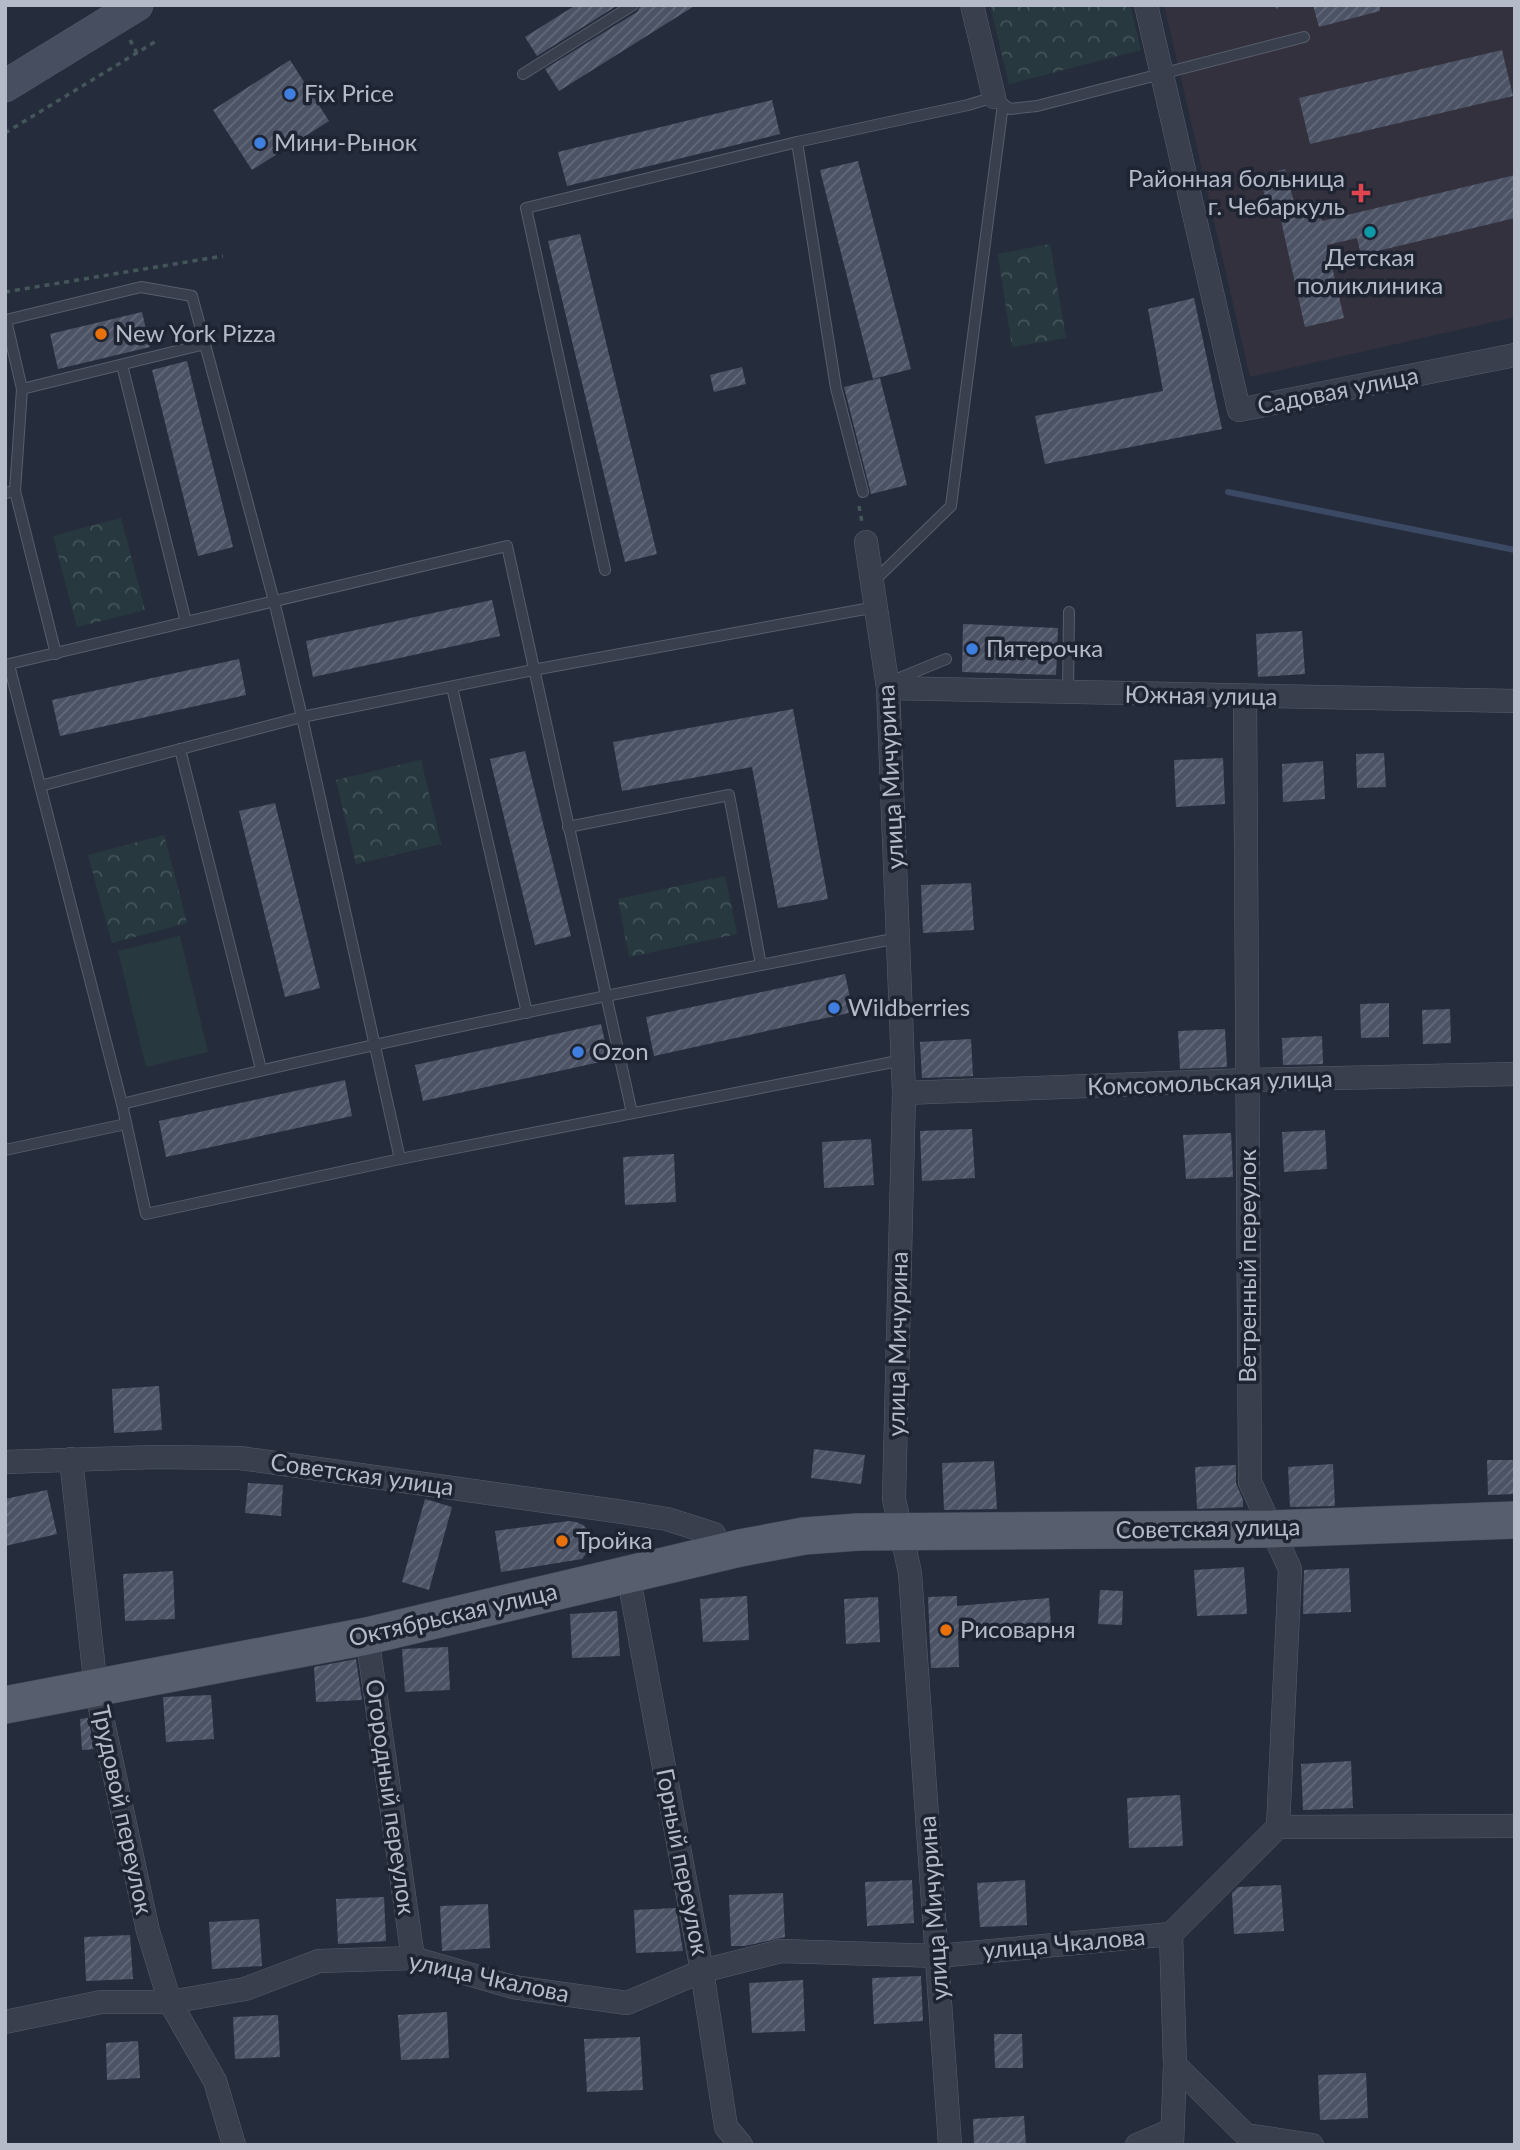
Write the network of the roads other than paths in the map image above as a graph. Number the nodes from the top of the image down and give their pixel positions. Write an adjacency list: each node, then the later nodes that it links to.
1 (633, 5): 6 (lane)
2 (972, 5): 9 (street)
3 (1146, 5): 7 (street, Садовая улица)
4 (131, 7): 8 (main road)
5 (1304, 37): 7 (lane)
6 (523, 74)
7 (1163, 75): 9 (lane); 12 (street, Садовая улица)
8 (5, 86)
9 (999, 101): 10 (lane); 19 (lane)
10 (797, 142): 16 (lane); 18 (lane)
11 (205, 344): 13 (lane); 14 (lane); 20 (lane)
12 (1515, 355)
13 (122, 365): 14 (lane); 23 (lane)
14 (22, 389): 15 (lane)
15 (10, 492): 24 (lane)
16 (863, 492)
17 (866, 542): 19 (street, улица Мичурина)
18 (605, 570)
19 (872, 583): 21 (street, улица Мичурина)
20 (274, 601): 23 (lane); 27 (lane); 33 (lane)
21 (876, 607): 27 (lane); 28 (street, улица Мичурина)
22 (1069, 612): 30 (lane)
23 (186, 622): 24 (lane)
24 (56, 653): 26 (lane)
25 (946, 659): 28 (lane)
26 (7, 665): 35 (lane)
27 (533, 670): 29 (lane); 36 (lane)
28 (887, 685): 30 (street, Южная улица); 37 (street, улица Мичурина)
29 (452, 687): 33 (lane); 40 (lane)
30 (1068, 693): 31 (street, Южная улица)
31 (1245, 697): 32 (street, Южная улица); 45 (street, Ветренный переулок)
32 (1515, 702)
33 (302, 717): 34 (lane); 41 (lane)
34 (180, 749): 35 (lane); 43 (lane)
35 (40, 786): 47 (lane)
36 (568, 827): 38 (lane); 39 (lane)
37 (898, 938): 38 (lane); 42 (street, улица Мичурина)
38 (761, 965): 39 (lane)
39 (606, 996): 40 (lane); 48 (lane)
40 (527, 1013): 41 (lane)
41 (375, 1045): 43 (lane); 51 (lane)
42 (903, 1060): 46 (street, улица Мичурина); 48 (lane)
43 (261, 1069): 47 (lane)
44 (1515, 1074): 45 (street, Комсомольская улица)
45 (1247, 1080): 46 (street, Комсомольская улица); 55 (street, Ветренный переулок)
46 (905, 1093): 56 (street, улица Мичурина)
47 (122, 1104): 49 (lane)
48 (632, 1113): 51 (lane)
49 (127, 1124): 50 (lane); 51 (lane)
50 (5, 1150)
51 (400, 1159)
52 (71, 1460): 53 (street, Советская улица); 57 (street, Советская улица); 60 (street, Трудовой переулок)
53 (5, 1462)
54 (1515, 1520): 55 (main road, Советская улица)
55 (1271, 1529): 56 (main road, Советская улица); 63 (street, Ветренный переулок)
56 (901, 1533): 58 (main road, Октябрьская улица); 65 (street, улица Мичурина)
57 (713, 1534)
58 (628, 1574): 59 (main road, Октябрьская улица); 67 (street, Горный переулок)
59 (366, 1636): 60 (main road, Октябрьская улица); 66 (street, Огородный переулок)
60 (96, 1689): 61 (main road, Октябрьская улица); 68 (street, Трудовой переулок)
61 (5, 1705)
62 (1515, 1826): 63 (street)
63 (1278, 1827): 64 (street, улица Чкалова)
64 (1171, 1934): 65 (street, улица Чкалова); 70 (street)
65 (938, 1956): 67 (street, улица Чкалова); 74 (street, улица Мичурина)
66 (413, 1958): 67 (street, улица Чкалова); 68 (street, улица Чкалова)
67 (702, 1971): 73 (street, Горный переулок)
68 (170, 2002): 69 (street, улица Чкалова); 72 (street, Трудовой переулок)
69 (5, 2022)
70 (1175, 2065): 71 (street); 76 (street)
71 (1172, 2137): 75 (street)
72 (234, 2145)
73 (741, 2145)
74 (950, 2145)
75 (1137, 2145)
76 (1312, 2145)

